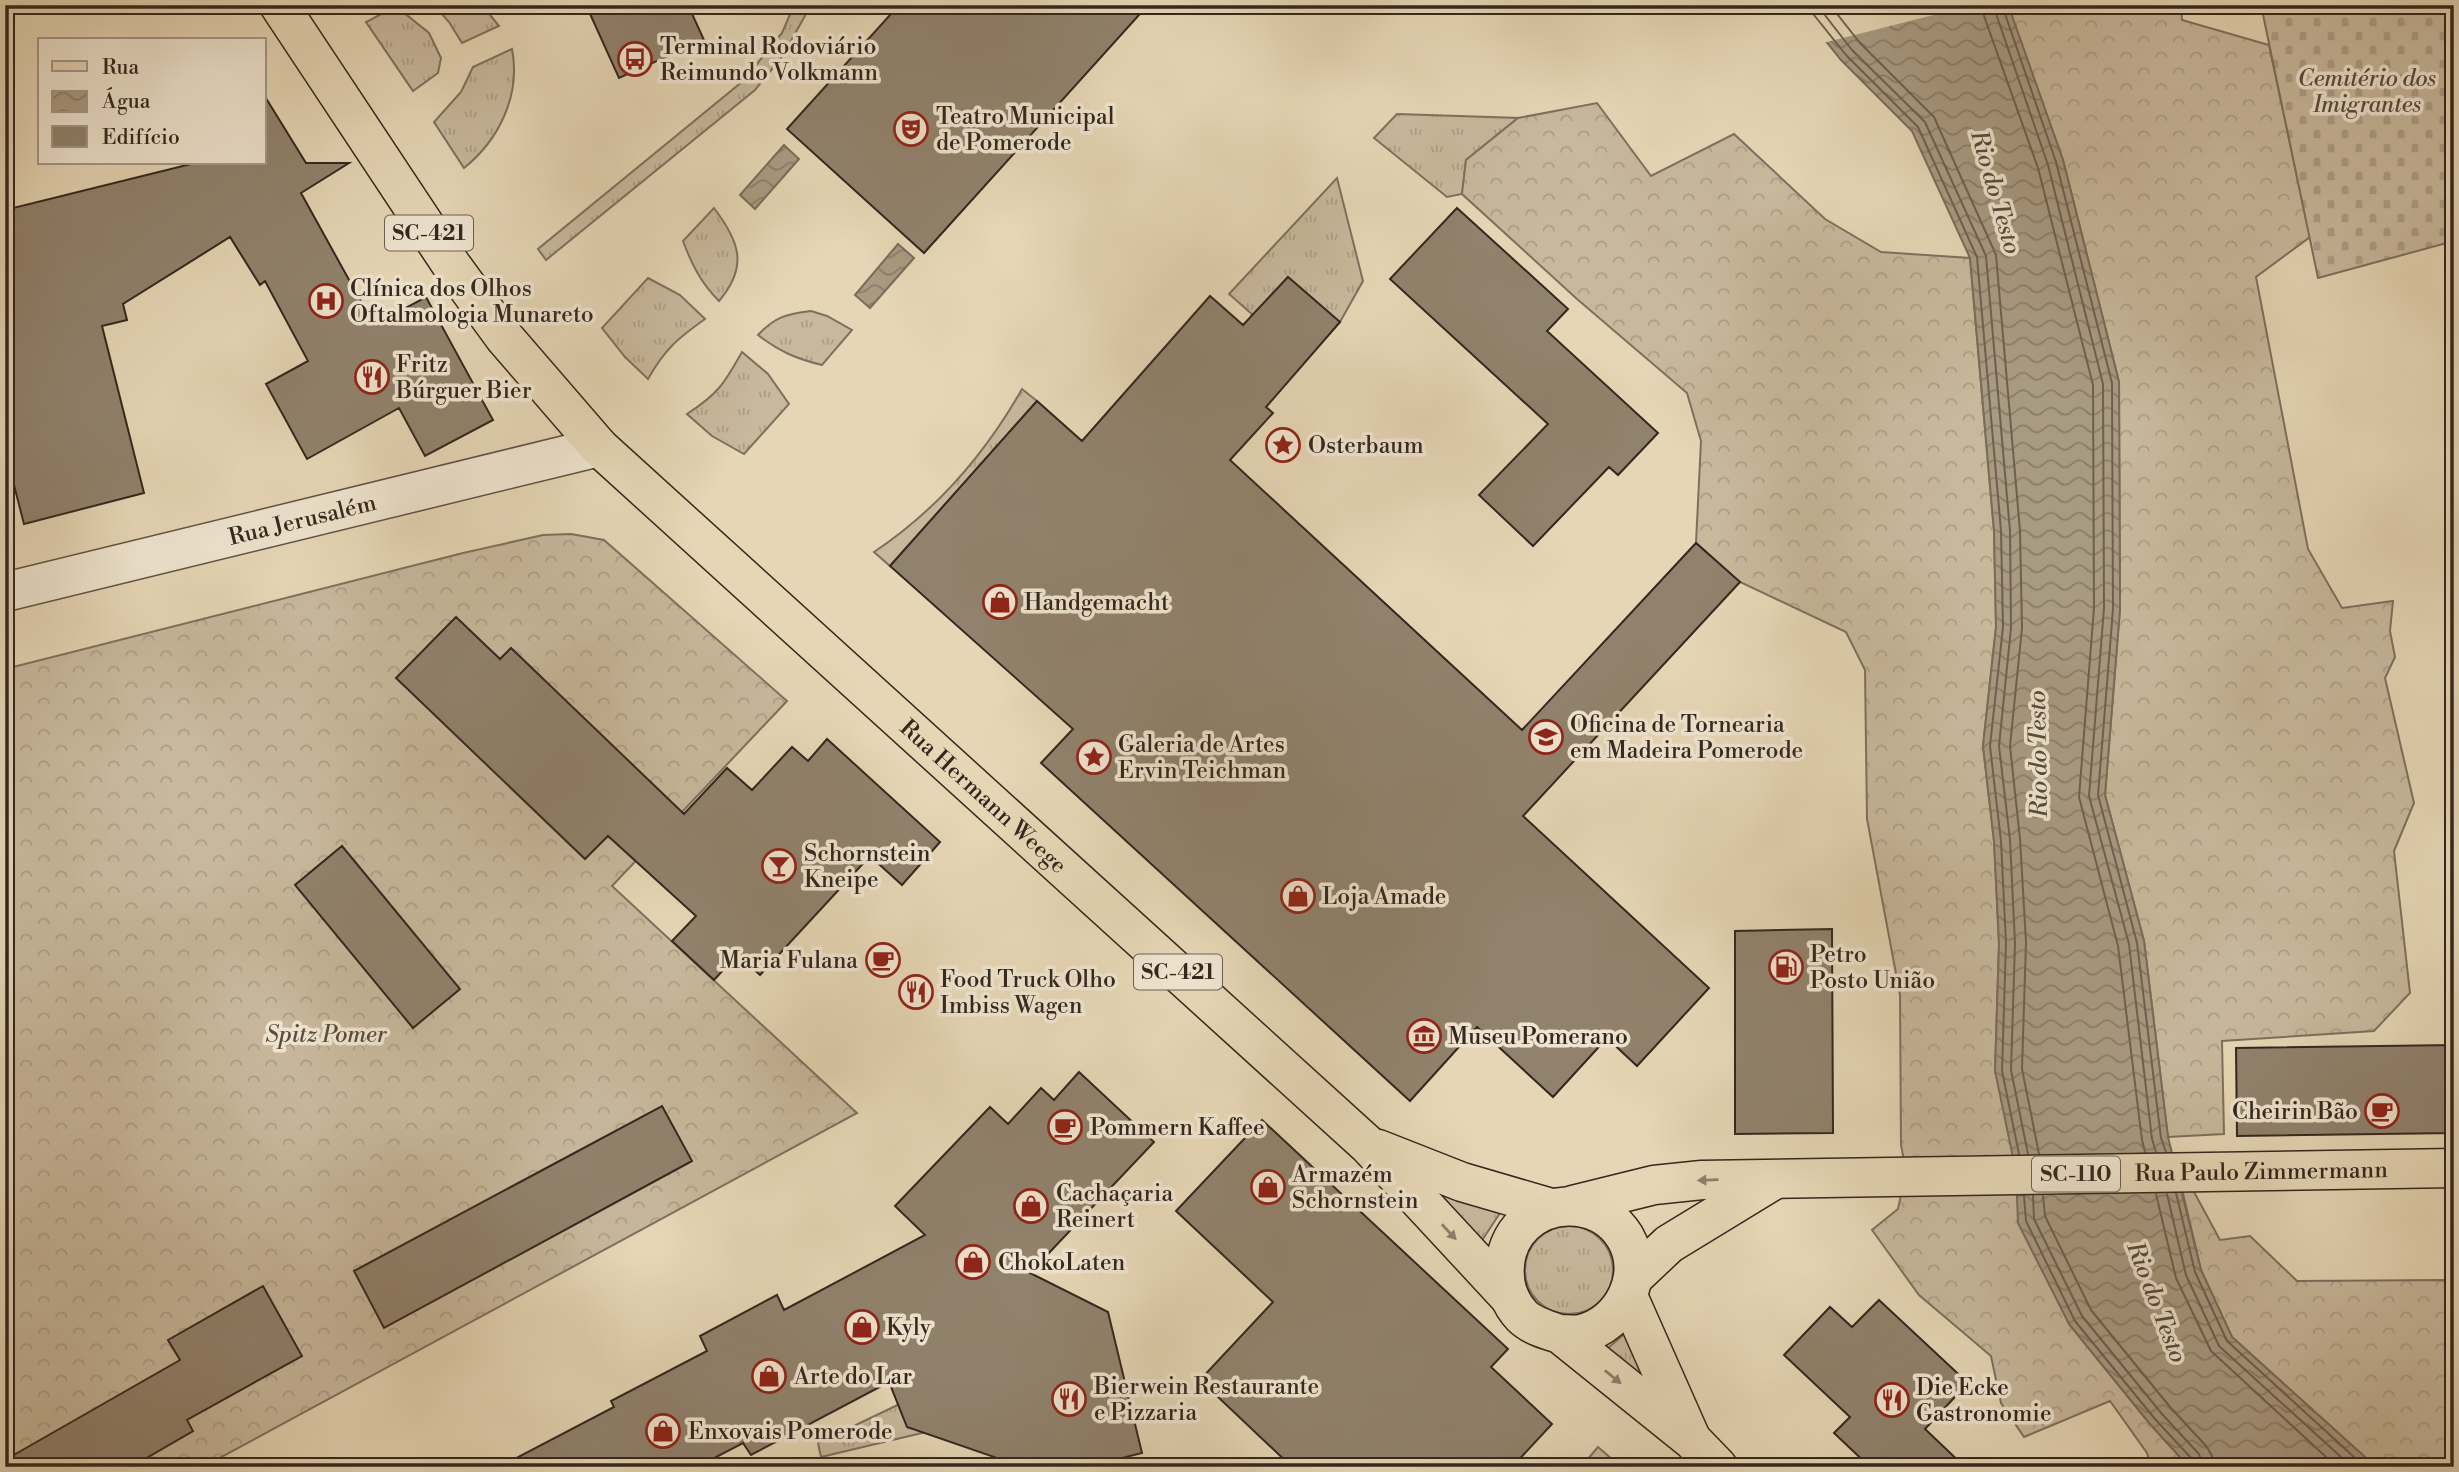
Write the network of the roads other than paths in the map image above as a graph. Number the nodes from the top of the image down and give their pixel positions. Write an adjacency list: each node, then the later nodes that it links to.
1 (279, 5): 2 (main road, SC-421)
2 (599, 447): 3 (street, Rua Jerusalém); 4 (main road, Rua Hermann Weege / SC-421)
3 (5, 592)
4 (1369, 1146): 7 (main road, Rua Hermann Weege / SC-421); 9 (main road, Rua Hermann Weege / SC-421, one-way to 9)
5 (2454, 1168): 6 (main road, Rua Paulo Zimmermann / SC-110)
6 (1776, 1180): 7 (main road, Rua Paulo Zimmermann / SC-110, one-way to 7); 8 (main road, Rua Paulo Zimmermann / SC-110)
7 (1562, 1207): 8 (main road); 9 (main road)
8 (1631, 1287): 10 (main road); 11 (main road)
9 (1510, 1298): 10 (main road)
10 (1560, 1334): 11 (main road, one-way to 11)
11 (1705, 1454)

